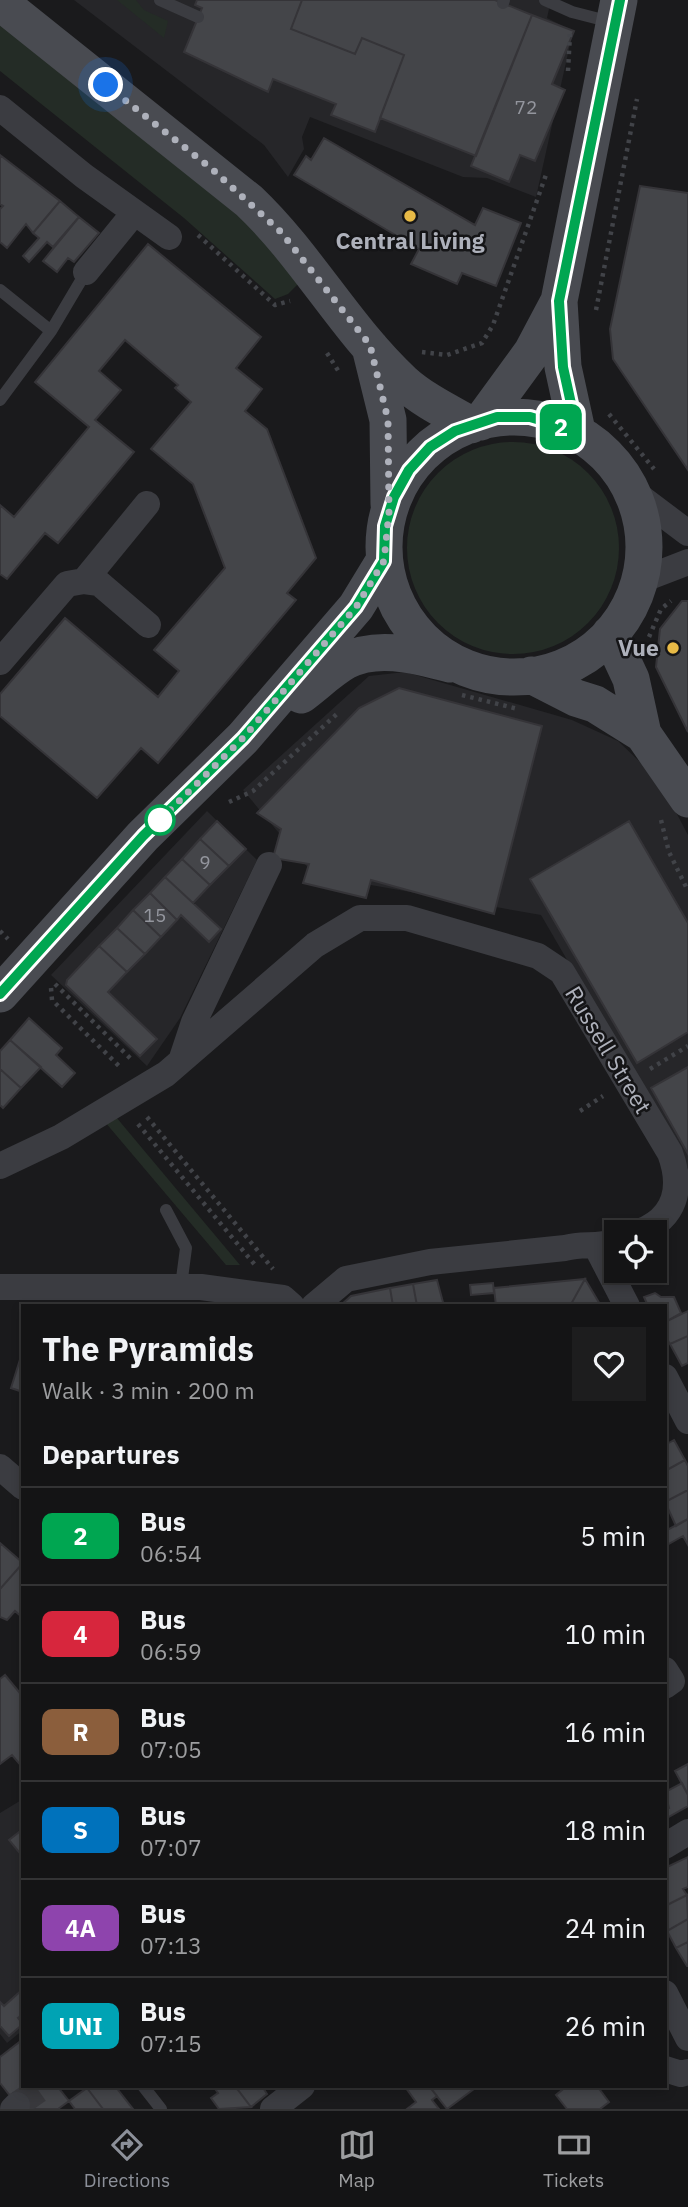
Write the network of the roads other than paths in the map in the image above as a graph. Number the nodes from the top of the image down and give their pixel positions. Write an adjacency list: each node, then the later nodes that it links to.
1 (160, 0): 5 (lane)
2 (545, 0): 4 (lane)
3 (0, 2): 13 (main road)
4 (617, 12): 11 (main road)
5 (198, 17)
6 (0, 108): 7 (street)
7 (134, 213): 8 (street); 9 (street)
8 (164, 234)
9 (86, 272): 12 (lane)
10 (0, 290): 12 (lane)
11 (559, 301): 15 (main road); 16 (main road)
12 (51, 331): 14 (lane)
13 (370, 345): 15 (main road); 19 (main road)
14 (0, 400)
15 (476, 424): 16 (main road); 19 (main road)
16 (577, 431): 17 (main road)
17 (644, 482): 20 (street); 24 (main road)
18 (147, 504): 23 (street)
19 (389, 512): 21 (main road)
20 (688, 533)
21 (384, 561): 29 (main road); 31 (main road)
22 (688, 562): 24 (street)
23 (84, 581): 25 (street); 27 (street)
24 (639, 581): 26 (main road)
25 (148, 625)
26 (610, 634): 28 (main road); 30 (main road)
27 (0, 662)
28 (531, 675): 29 (main road); 30 (main road)
29 (455, 680): 31 (main road)
30 (643, 734): 32 (main road)
31 (243, 738): 34 (main road)
32 (674, 807)
33 (269, 865): 35 (street)
34 (14, 982)
35 (179, 1064): 36 (street, Russell Street); 38 (street, Russell Street)
36 (0, 1166)
37 (166, 1210): 41 (lane)
38 (659, 1220)
39 (604, 1244): 44 (street)
40 (619, 1283): 45 (street)
41 (181, 1286): 42 (street); 43 (street)
42 (0, 1287)
43 (287, 1302)
44 (316, 1304)
45 (626, 1304)
46 (667, 1381): 47 (street)
47 (688, 1421)
48 (0, 1467): 49 (street)
49 (21, 1485)
50 (688, 1832): 51 (street)
51 (667, 1845)
52 (667, 1997): 53 (street)
53 (688, 2038)
54 (667, 2070): 55 (street)
55 (688, 2072)
56 (145, 2088): 58 (lane)
57 (299, 2088): 59 (street)
58 (161, 2109)
59 (273, 2109)

